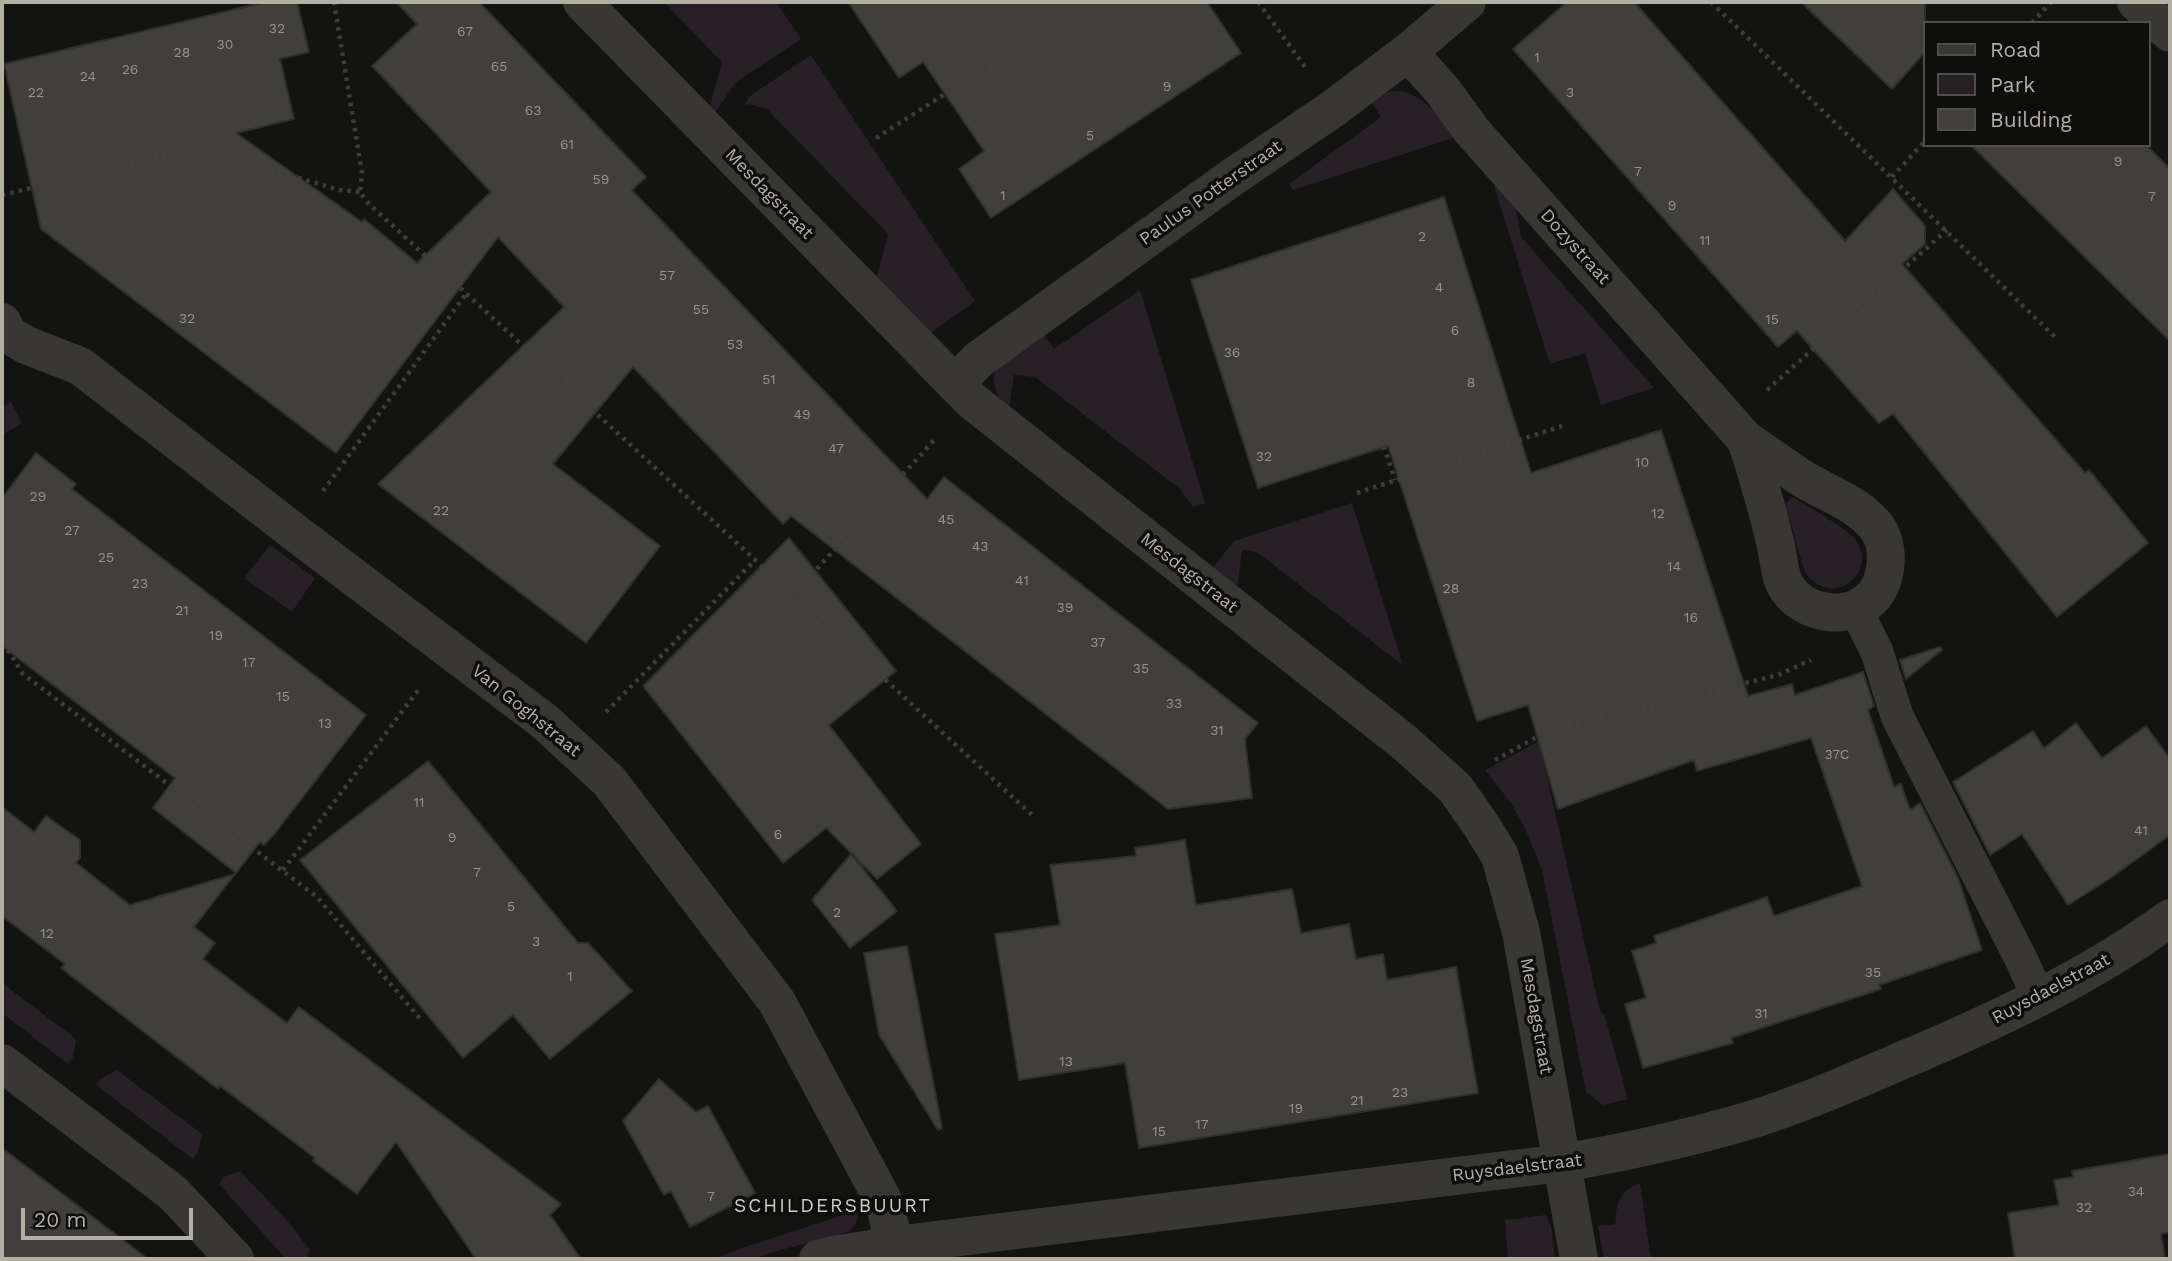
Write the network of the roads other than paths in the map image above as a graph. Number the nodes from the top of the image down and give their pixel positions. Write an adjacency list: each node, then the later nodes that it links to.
1 (582, 2): 7 (street, Mesdagstraat)
2 (1467, 2): 5 (street, Paulus Potterstraat)
3 (2136, 2): 4 (street)
4 (2170, 33)
5 (1408, 51): 7 (street, Paulus Potterstraat); 8 (street, Dozystraat)
6 (4, 334): 14 (street, Van Goghstraat)
7 (963, 392): 13 (street, Mesdagstraat)
8 (1746, 440): 9 (street, Dozystraat); 9 (street, Dozystraat)
9 (1846, 610): 11 (lane)
10 (2170, 918): 11 (street, Ruysdaelstraat)
11 (2038, 997): 13 (street, Ruysdaelstraat)
12 (2, 1063): 15 (street)
13 (1562, 1163): 14 (street, Ruysdaelstraat); 17 (street, Mesdagstraat)
14 (895, 1245): 16 (street, Ruysdaelstraat)
15 (235, 1259)
16 (818, 1259)
17 (1579, 1259)

